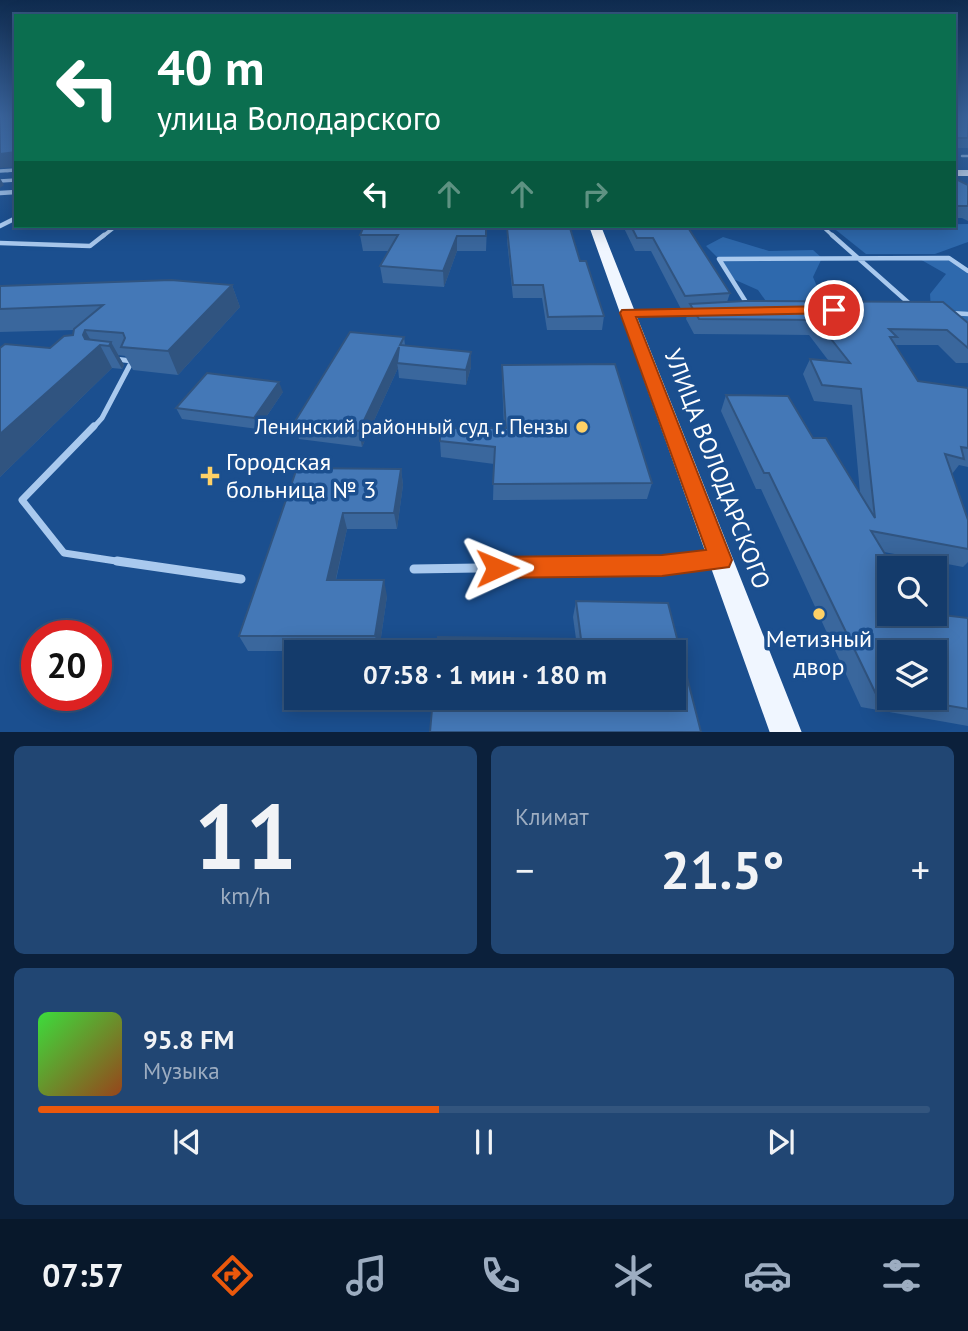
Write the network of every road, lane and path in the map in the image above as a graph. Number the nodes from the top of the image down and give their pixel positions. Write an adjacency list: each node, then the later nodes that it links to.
1 (962, 156): 2 (lane)
2 (968, 156)
3 (113, 228): 6 (lane)
4 (596, 228): 12 (main road, УЛИЦА ВОЛОДАРСКОГО)
5 (824, 228): 7 (lane)
6 (0, 243)
7 (860, 258): 8 (lane); 9 (lane); 10 (lane)
8 (968, 271)
9 (903, 310)
10 (738, 311)
11 (940, 312): 14 (lane)
12 (627, 313): 13 (lane); 16 (main road, УЛИЦА ВОЛОДАРСКОГО)
13 (698, 313)
14 (968, 314)
15 (101, 358): 18 (lane)
16 (721, 560): 17 (lane); 19 (main road, УЛИЦА ВОЛОДАРСКОГО)
17 (414, 569)
18 (241, 579)
19 (786, 732)

